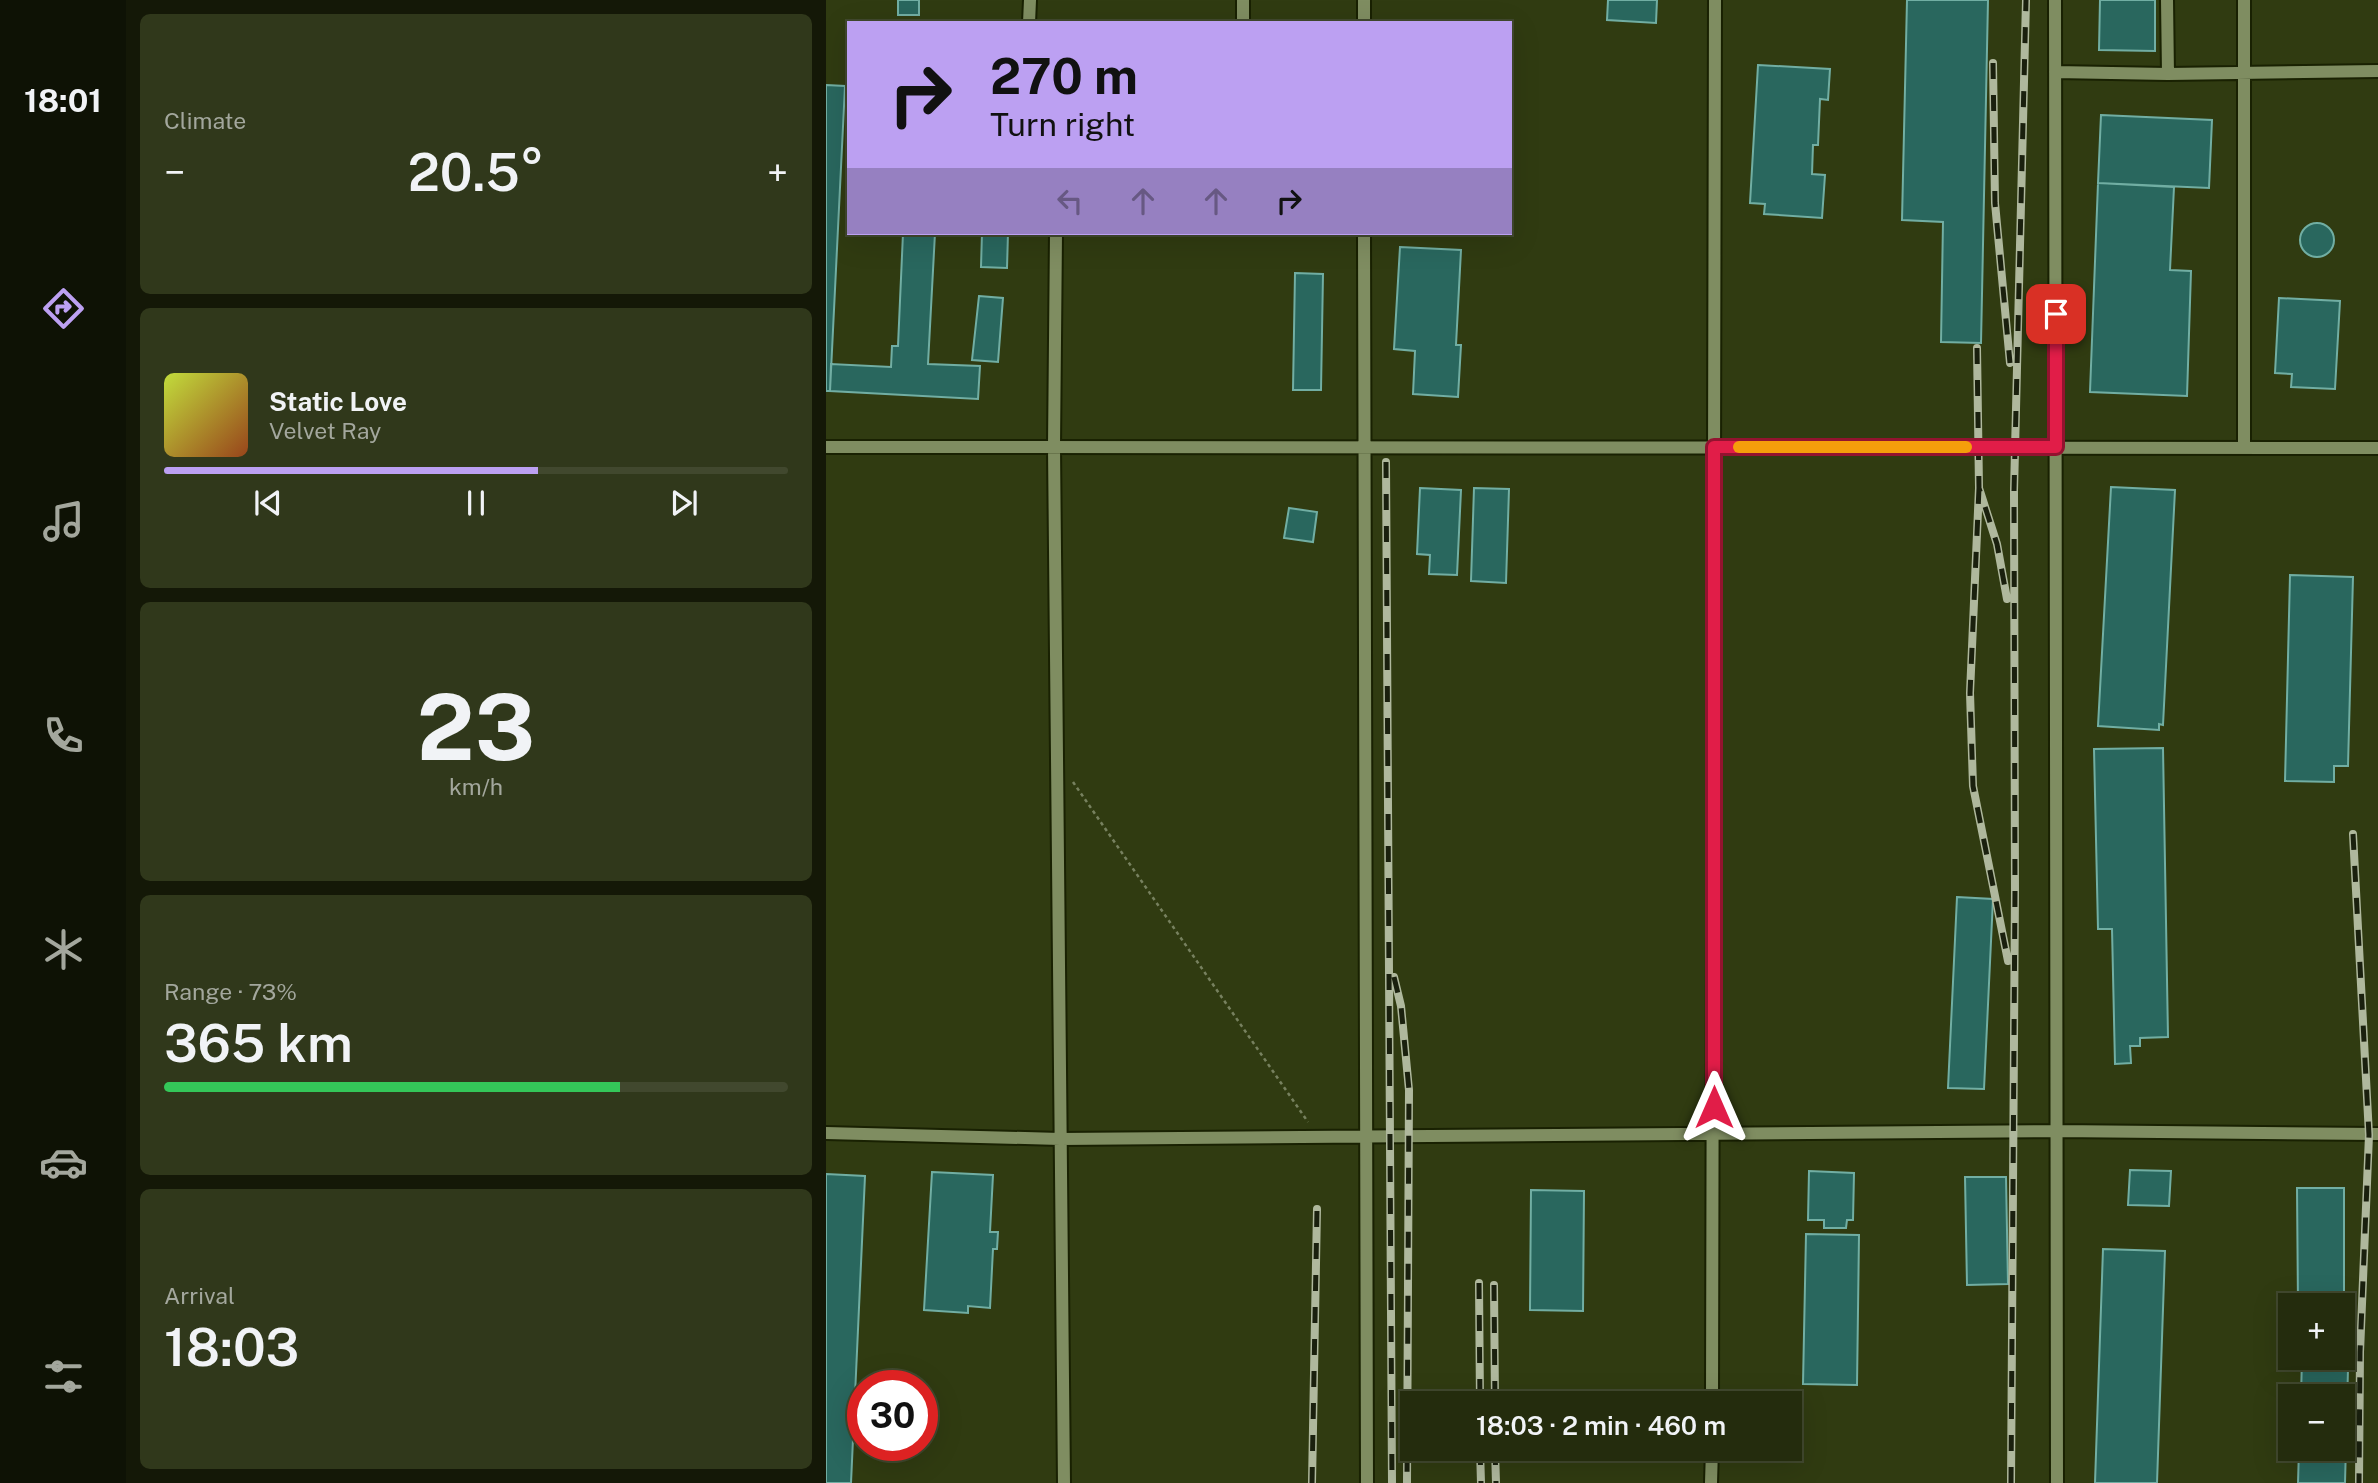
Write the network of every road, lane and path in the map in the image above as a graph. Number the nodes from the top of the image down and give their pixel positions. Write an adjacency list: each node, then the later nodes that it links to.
1 (1030, 0): 8 (street)
2 (1243, 0): 9 (street)
3 (1364, 0): 10 (street)
4 (1715, 0): 20 (street)
5 (2055, 0): 12 (street)
6 (2167, 0): 14 (street)
7 (2244, 0): 13 (street)
8 (1030, 21)
9 (1243, 21)
10 (1364, 21)
11 (2378, 71): 13 (street)
12 (2055, 72): 14 (street); 21 (street)
13 (2244, 72): 14 (street); 22 (street)
14 (2168, 74)
15 (1056, 235): 18 (street)
16 (1364, 235): 19 (street)
17 (826, 447): 18 (street)
18 (1054, 447): 19 (street); 31 (street)
19 (1364, 447): 20 (street); 29 (street)
20 (1714, 447): 21 (street); 27 (street)
21 (2056, 447): 22 (street); 25 (street)
22 (2244, 447): 23 (street)
23 (2378, 448)
24 (1073, 782): 30 (path)
25 (2057, 1130): 27 (street); 28 (street); 37 (street)
26 (826, 1133): 31 (street)
27 (1714, 1134): 29 (street); 32 (street)
28 (2378, 1134)
29 (1369, 1137): 30 (street); 35 (street)
30 (1319, 1138): 31 (street)
31 (1060, 1139): 34 (street)
32 (1712, 1391)
33 (1712, 1461): 36 (street)
34 (1063, 1483)
35 (1367, 1483)
36 (1711, 1483)
37 (2057, 1483)

